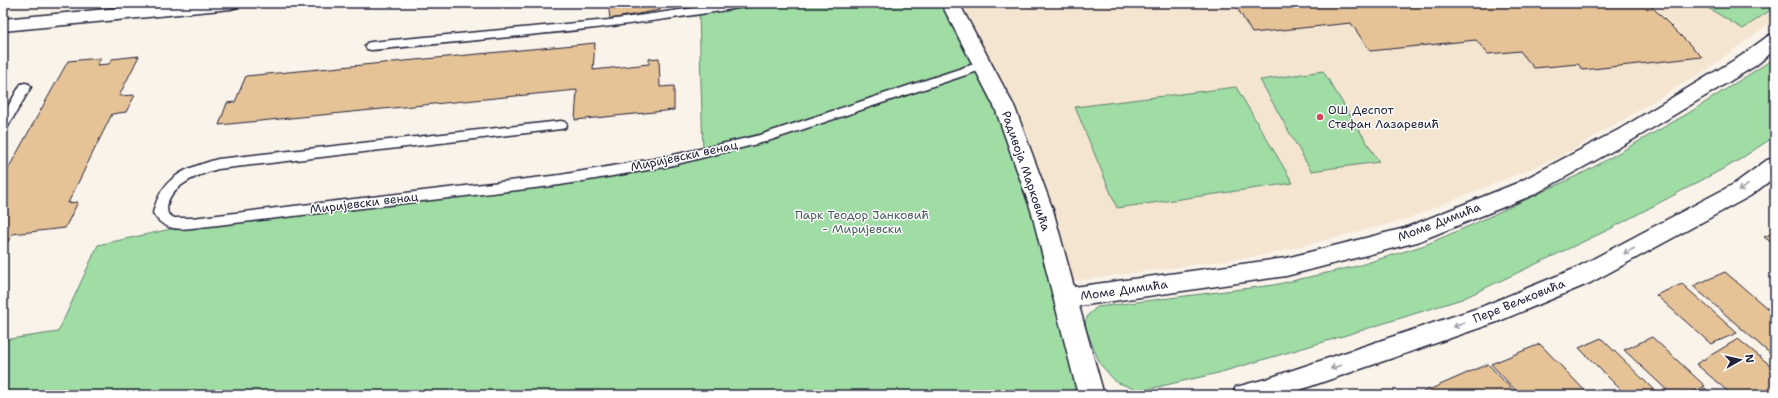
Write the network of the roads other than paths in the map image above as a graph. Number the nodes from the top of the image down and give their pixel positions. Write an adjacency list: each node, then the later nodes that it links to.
1 (231, 3): 4 (street)
2 (750, 3): 6 (lane)
3 (950, 3): 7 (street, Радивоја Марковића)
4 (3, 25)
5 (1775, 40): 12 (street, Моме Димића)
6 (371, 46)
7 (983, 65): 10 (lane, Миријевски венац); 12 (street, Радивоја Марковића)
8 (26, 87): 9 (lane)
9 (3, 125)
10 (561, 125)
11 (1775, 166): 14 (street, Пере Вељковића, one-way to 14)
12 (1065, 298): 13 (street, Радивоја Марковића)
13 (1091, 395)
14 (1245, 395)

